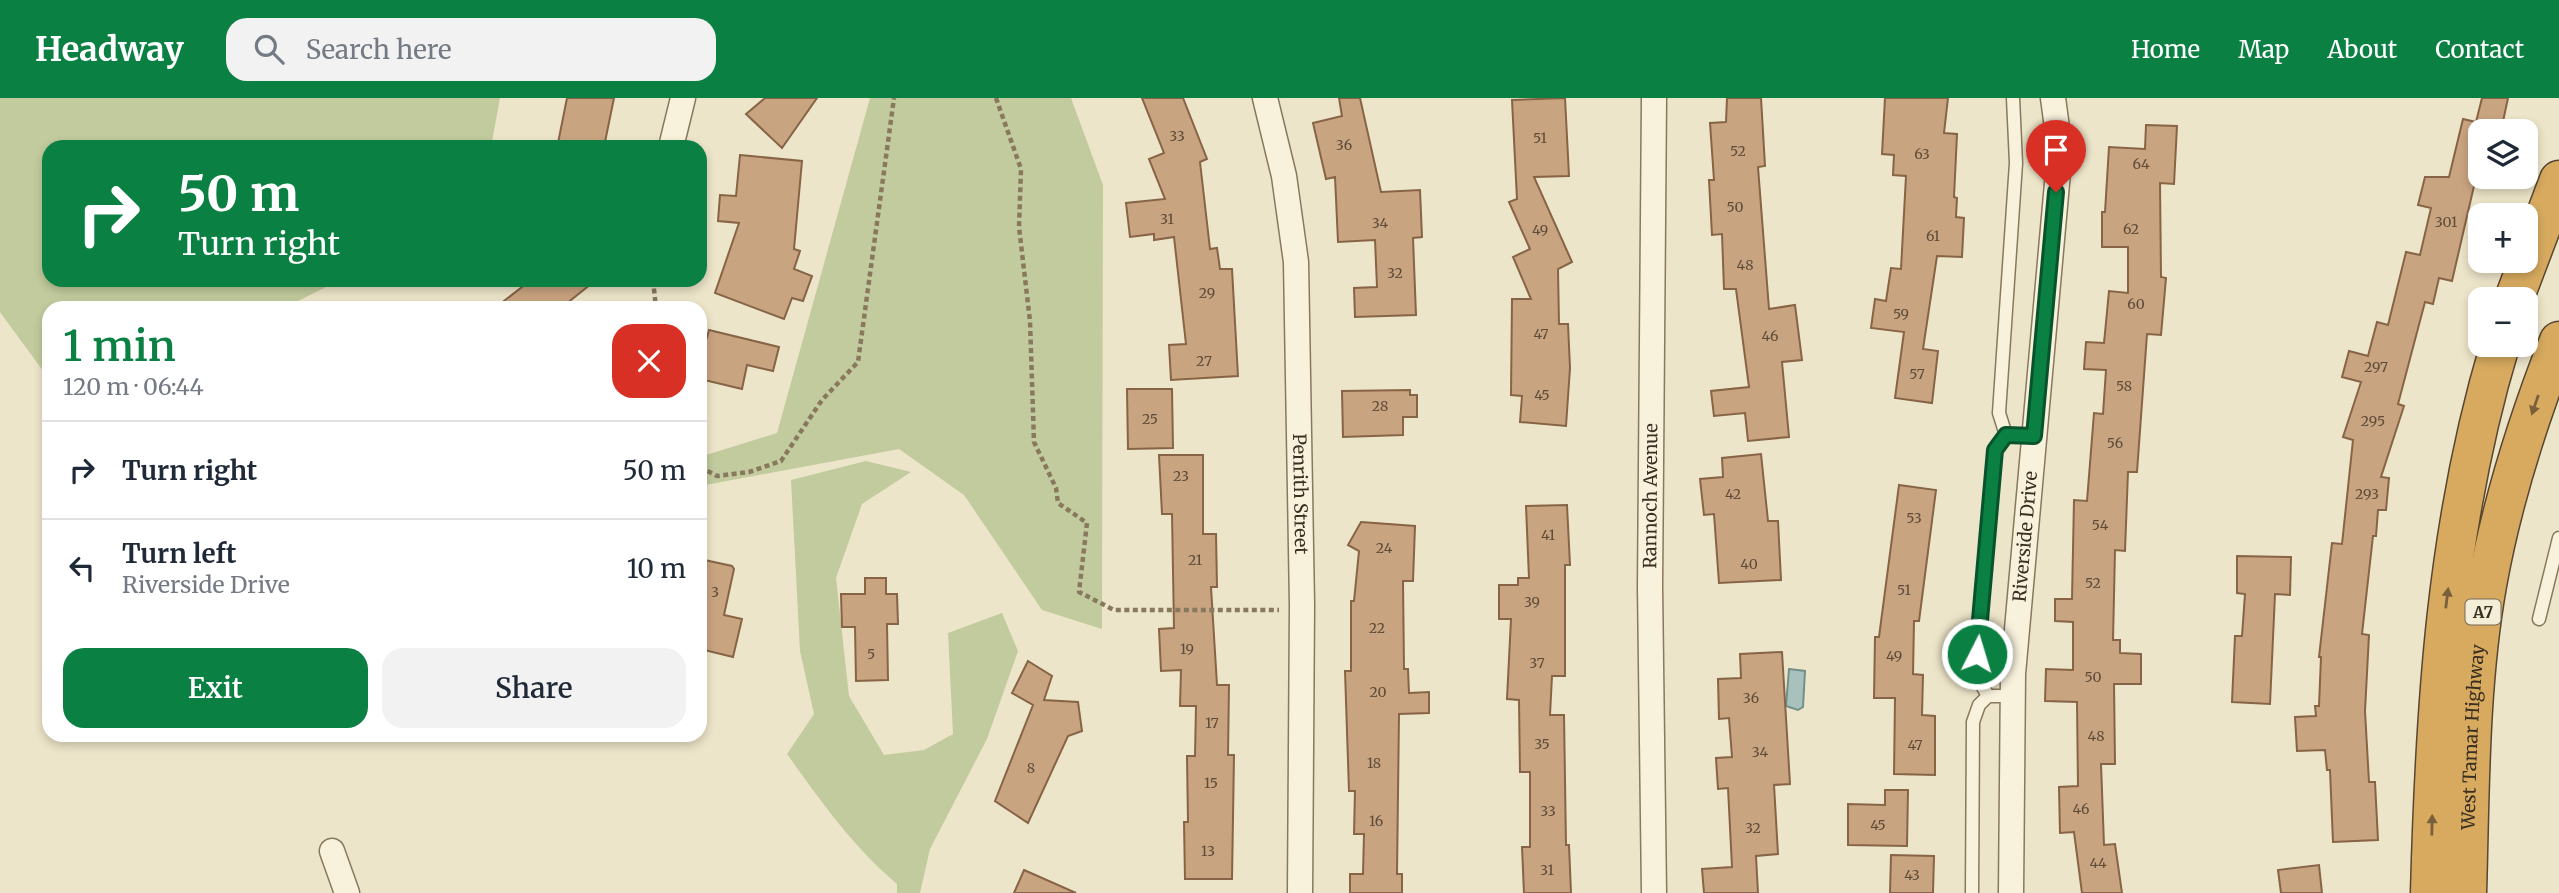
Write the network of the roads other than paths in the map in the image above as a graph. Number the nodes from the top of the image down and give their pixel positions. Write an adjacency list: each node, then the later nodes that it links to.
1 (683, 98): 6 (street)
2 (1265, 98): 19 (street, Penrith Street)
3 (1654, 98): 20 (street, Rannoch Avenue)
4 (2013, 98): 11 (lane)
5 (2053, 98): 12 (street, Riverside Drive)
6 (673, 140)
7 (2559, 180): 8 (highway)
8 (2519, 287)
9 (2559, 341): 24 (highway, West Tamar Highway / A7, one-way to 24)
10 (2497, 357): 23 (highway, West Tamar Highway / A7, one-way to 10)
11 (2006, 435): 12 (lane); 15 (lane)
12 (2034, 436): 16 (street, Riverside Drive)
13 (2559, 538): 14 (lane)
14 (2539, 619)
15 (1988, 696): 16 (lane); 21 (lane)
16 (2013, 696): 22 (street, Riverside Drive)
17 (332, 851): 18 (street)
18 (347, 893)
19 (1300, 893)
20 (1654, 893)
21 (1972, 893)
22 (2011, 893)
23 (2430, 893)
24 (2467, 893): 25 (street)
25 (2480, 893)

